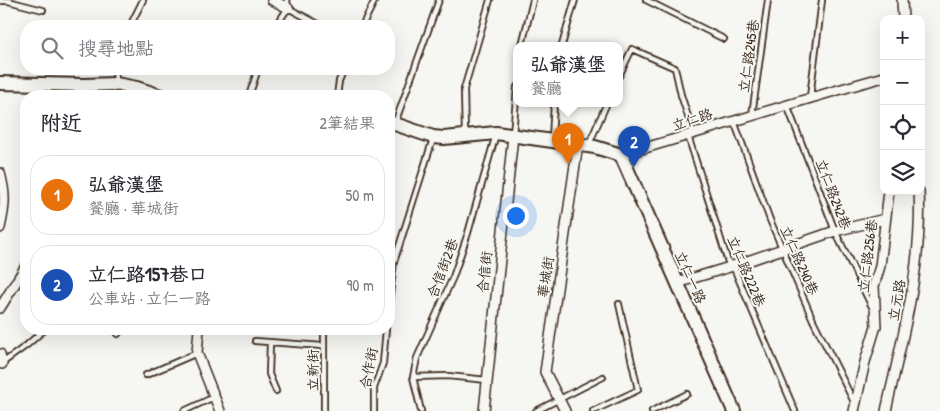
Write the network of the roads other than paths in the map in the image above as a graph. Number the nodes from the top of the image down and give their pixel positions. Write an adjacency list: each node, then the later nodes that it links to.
1 (8, 0): 13 (lane); 15 (lane)
2 (143, 0): 17 (lane)
3 (272, 0): 14 (street)
4 (375, 0): 20 (lane)
5 (439, 0): 43 (lane)
6 (490, 0): 49 (lane)
7 (533, 0): 22 (lane)
8 (575, 0): 23 (lane)
9 (646, 0): 21 (lane)
10 (768, 0): 44 (lane, 立仁路245巷)
11 (822, 0): 38 (lane)
12 (902, 0): 16 (street)
13 (0, 1)
14 (287, 4): 18 (lane); 19 (lane)
15 (44, 10)
16 (903, 15)
17 (133, 20)
18 (279, 20)
19 (312, 20)
20 (365, 20)
21 (724, 39)
22 (523, 42)
23 (563, 42)
24 (623, 68): 48 (lane, 立仁路222巷)
25 (115, 75): 31 (lane)
26 (255, 75): 36 (lane)
27 (342, 75): 37 (lane)
28 (880, 78): 38 (street, 立仁路)
29 (0, 83): 30 (street)
30 (39, 83): 32 (lane); 33 (street)
31 (116, 84): 34 (street); 35 (street)
32 (39, 90)
33 (77, 90)
34 (87, 90)
35 (142, 90)
36 (251, 90)
37 (338, 90)
38 (810, 97): 39 (street, 立仁路)
39 (787, 105): 44 (street, 立仁路); 60 (lane, 立仁路242巷)
40 (515, 107): 50 (lane)
41 (554, 107): 52 (lane)
42 (605, 107): 53 (lane)
43 (395, 116)
44 (752, 116): 45 (street, 立仁路)
45 (734, 121): 48 (street, 立仁路); 61 (lane, 立仁路240巷)
46 (395, 125): 51 (street)
47 (496, 132): 49 (street); 50 (street); 81 (lane, 合信街2巷)
48 (691, 135): 54 (street, 立仁路); 63 (lane, 立仁路222巷)
49 (465, 136): 51 (street)
50 (513, 136): 52 (street); 82 (street, 合信街)
51 (433, 137): 62 (lane)
52 (552, 140): 53 (street)
53 (583, 144): 54 (street); 86 (street, 華城街)
54 (621, 155): 65 (street, 立仁一路)
55 (0, 173): 59 (street)
56 (888, 195): 58 (street, 立仁路256巷)
57 (919, 195): 100 (street, 立元路)
58 (885, 219): 60 (street); 68 (street, 立仁路256巷)
59 (0, 228)
60 (835, 231): 61 (street); 68 (lane, 立仁路242巷)
61 (783, 250): 63 (street); 87 (lane, 立仁路240巷)
62 (395, 259)
63 (733, 266): 65 (street); 99 (lane, 立仁路222巷)
64 (20, 276): 67 (street)
65 (677, 283): 98 (street, 立仁一路)
66 (619, 304): 96 (lane)
67 (0, 308)
68 (876, 316): 87 (street, 立仁路256巷)
69 (38, 335): 78 (lane)
70 (198, 335): 76 (street)
71 (324, 335): 75 (lane, 立新街)
72 (385, 335): 91 (lane, 合作街)
73 (255, 341): 74 (lane)
74 (270, 343): 75 (lane); 83 (lane)
75 (323, 346): 90 (lane, 立新街)
76 (196, 353): 79 (lane); 85 (street)
77 (0, 354): 78 (street)
78 (1, 364)
79 (146, 375)
80 (603, 376): 86 (lane)
81 (413, 377): 82 (lane); 92 (lane, 合信街2巷)
82 (488, 380): 93 (street, 合信街)
83 (276, 391)
84 (687, 394): 97 (lane)
85 (214, 397): 88 (lane); 89 (street)
86 (559, 399): 94 (lane); 95 (street, 華城街)
87 (855, 408)
88 (184, 411)
89 (220, 411)
90 (324, 411)
91 (374, 411)
92 (421, 411)
93 (484, 411)
94 (536, 411)
95 (565, 411)
96 (593, 411)
97 (652, 411)
98 (734, 411)
99 (795, 411)
100 (886, 411)

